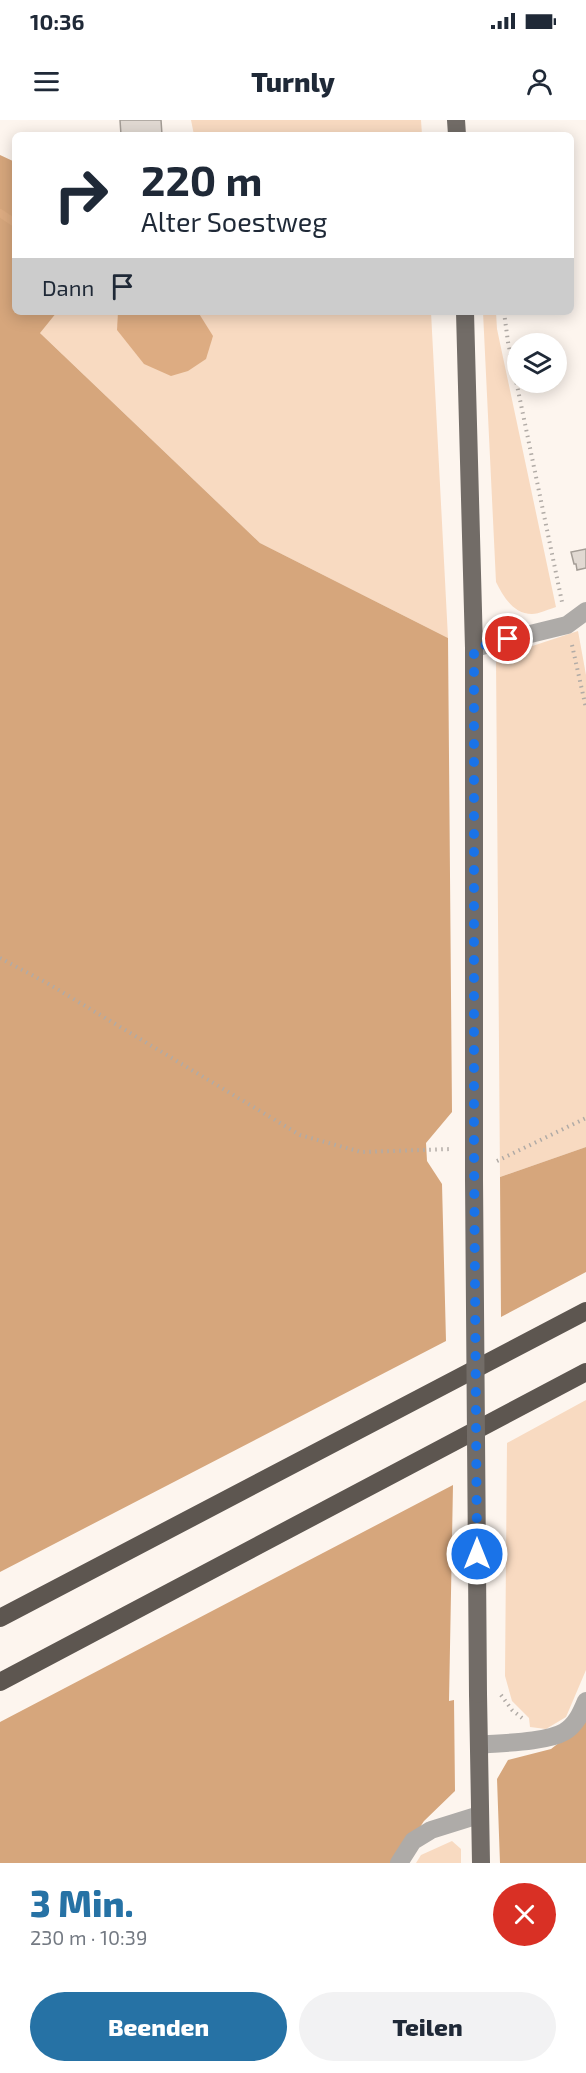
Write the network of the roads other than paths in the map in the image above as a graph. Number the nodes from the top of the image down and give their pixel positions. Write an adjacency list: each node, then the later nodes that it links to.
1 (465, 315): 3 (main road)
2 (586, 610): 3 (street)
3 (474, 648): 9 (main road, bridge)
4 (586, 1311): 6 (highway)
5 (586, 1372): 7 (highway)
6 (0, 1618)
7 (0, 1682)
8 (586, 1701): 9 (street)
9 (479, 1745): 10 (main road)
10 (479, 1815): 11 (street); 12 (main road)
11 (399, 1863)
12 (481, 1863)

